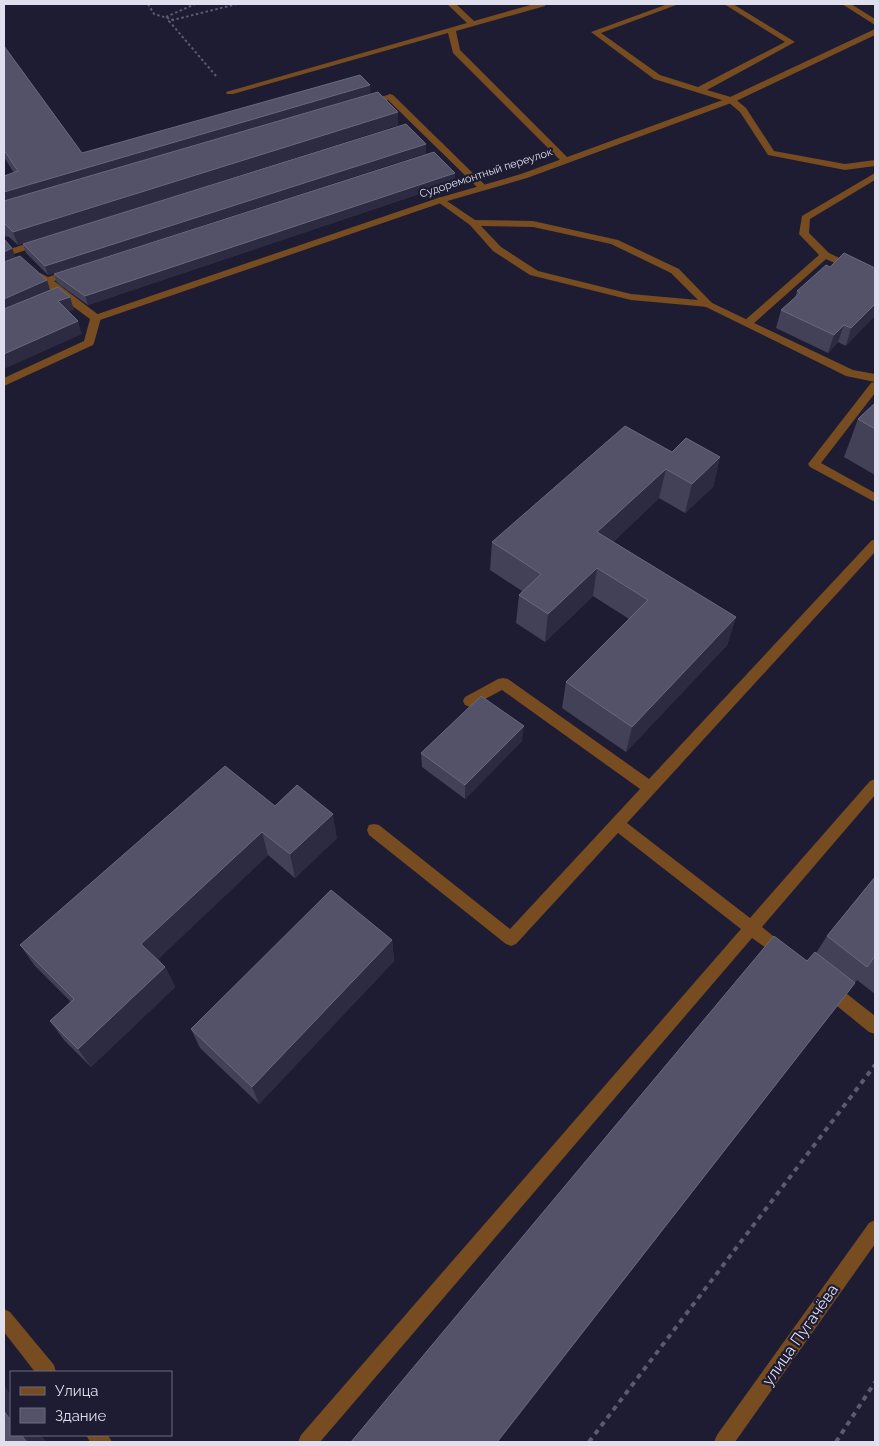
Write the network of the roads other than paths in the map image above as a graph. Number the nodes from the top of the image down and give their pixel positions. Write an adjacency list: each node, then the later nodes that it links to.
1 (451, 4): 7 (street)
2 (542, 4): 6 (street)
3 (675, 4): 11 (street)
4 (728, 4): 11 (street)
5 (846, 4): 8 (street)
6 (525, 6): 7 (street)
7 (472, 23): 9 (street)
8 (875, 23)
9 (452, 30): 12 (street); 15 (street)
10 (875, 32): 13 (street, Судоремонтный переулок)
11 (699, 90): 13 (street)
12 (230, 92)
13 (731, 100): 15 (street, Судоремонтный переулок); 16 (street)
14 (352, 108): 18 (street)
15 (565, 160): 18 (street, Судоремонтный переулок)
16 (875, 163)
17 (875, 176): 23 (street)
18 (482, 187): 19 (street, Судоремонтный переулок)
19 (441, 200): 20 (street); 29 (street, Судоремонтный переулок)
20 (473, 223): 28 (street); 28 (street)
21 (52, 239): 22 (street)
22 (14, 251)
23 (825, 255): 26 (street); 30 (street)
24 (32, 269): 27 (street)
25 (82, 269): 27 (street)
26 (875, 279)
27 (44, 281): 29 (street)
28 (708, 304): 30 (street)
29 (96, 318): 32 (street)
30 (748, 323): 31 (street)
31 (875, 378)
32 (4, 382)
33 (875, 386): 34 (street)
34 (875, 498)
35 (875, 544): 38 (street)
36 (470, 701): 38 (street)
37 (875, 785): 41 (street)
38 (650, 788): 39 (street)
39 (617, 824): 40 (street); 41 (street)
40 (374, 830)
41 (752, 928): 42 (street); 48 (street)
42 (798, 965)
43 (814, 977): 44 (street)
44 (875, 1026)
45 (875, 1229): 49 (street, улица Пугачёва)
46 (4, 1318): 47 (street)
47 (46, 1371)
48 (308, 1442)
49 (724, 1442)

